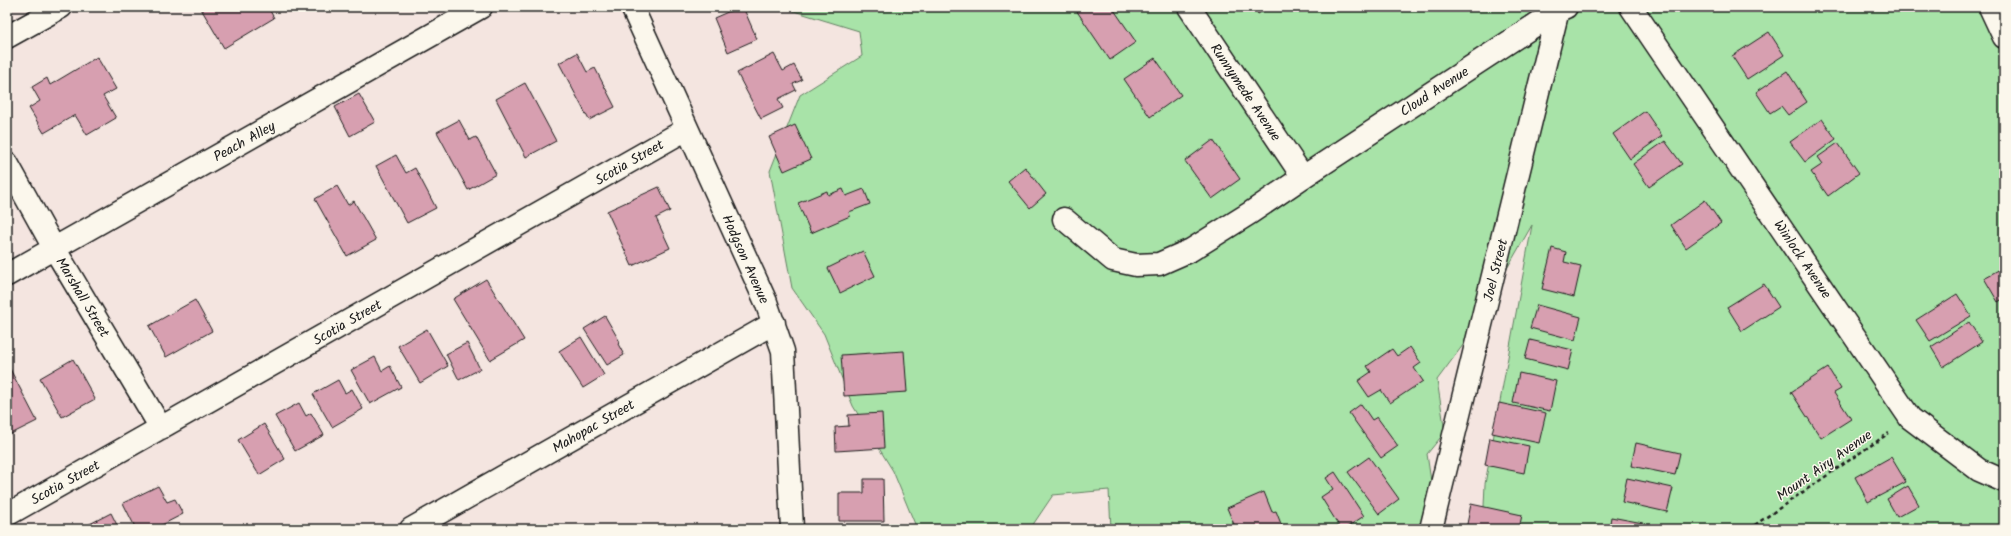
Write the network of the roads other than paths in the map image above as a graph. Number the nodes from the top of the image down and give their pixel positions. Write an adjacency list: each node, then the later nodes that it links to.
1 (61, 7): 8 (street)
2 (481, 7): 14 (street, Peach Alley)
3 (632, 7): 10 (street, Hodgson Avenue)
4 (1189, 7): 12 (street, Runnymede Avenue)
5 (1631, 7): 18 (street, Winlock Avenue)
6 (1990, 7): 9 (street)
7 (1562, 9): 12 (street, Cloud Avenue); 22 (street, Joel Street)
8 (7, 37)
9 (2004, 37)
10 (687, 129): 16 (street, Hodgson Avenue); 17 (street, Scotia Street)
11 (7, 164): 14 (street, Marshall Street)
12 (1303, 177): 13 (street, Cloud Avenue)
13 (1064, 219)
14 (54, 248): 15 (street, Peach Alley); 17 (street, Marshall Street)
15 (7, 275)
16 (774, 323): 20 (street, Mahopac Street); 21 (street, Hodgson Avenue)
17 (161, 428): 19 (street, Scotia Street)
18 (2004, 481)
19 (7, 515)
20 (411, 529)
21 (792, 529)
22 (1431, 529)

